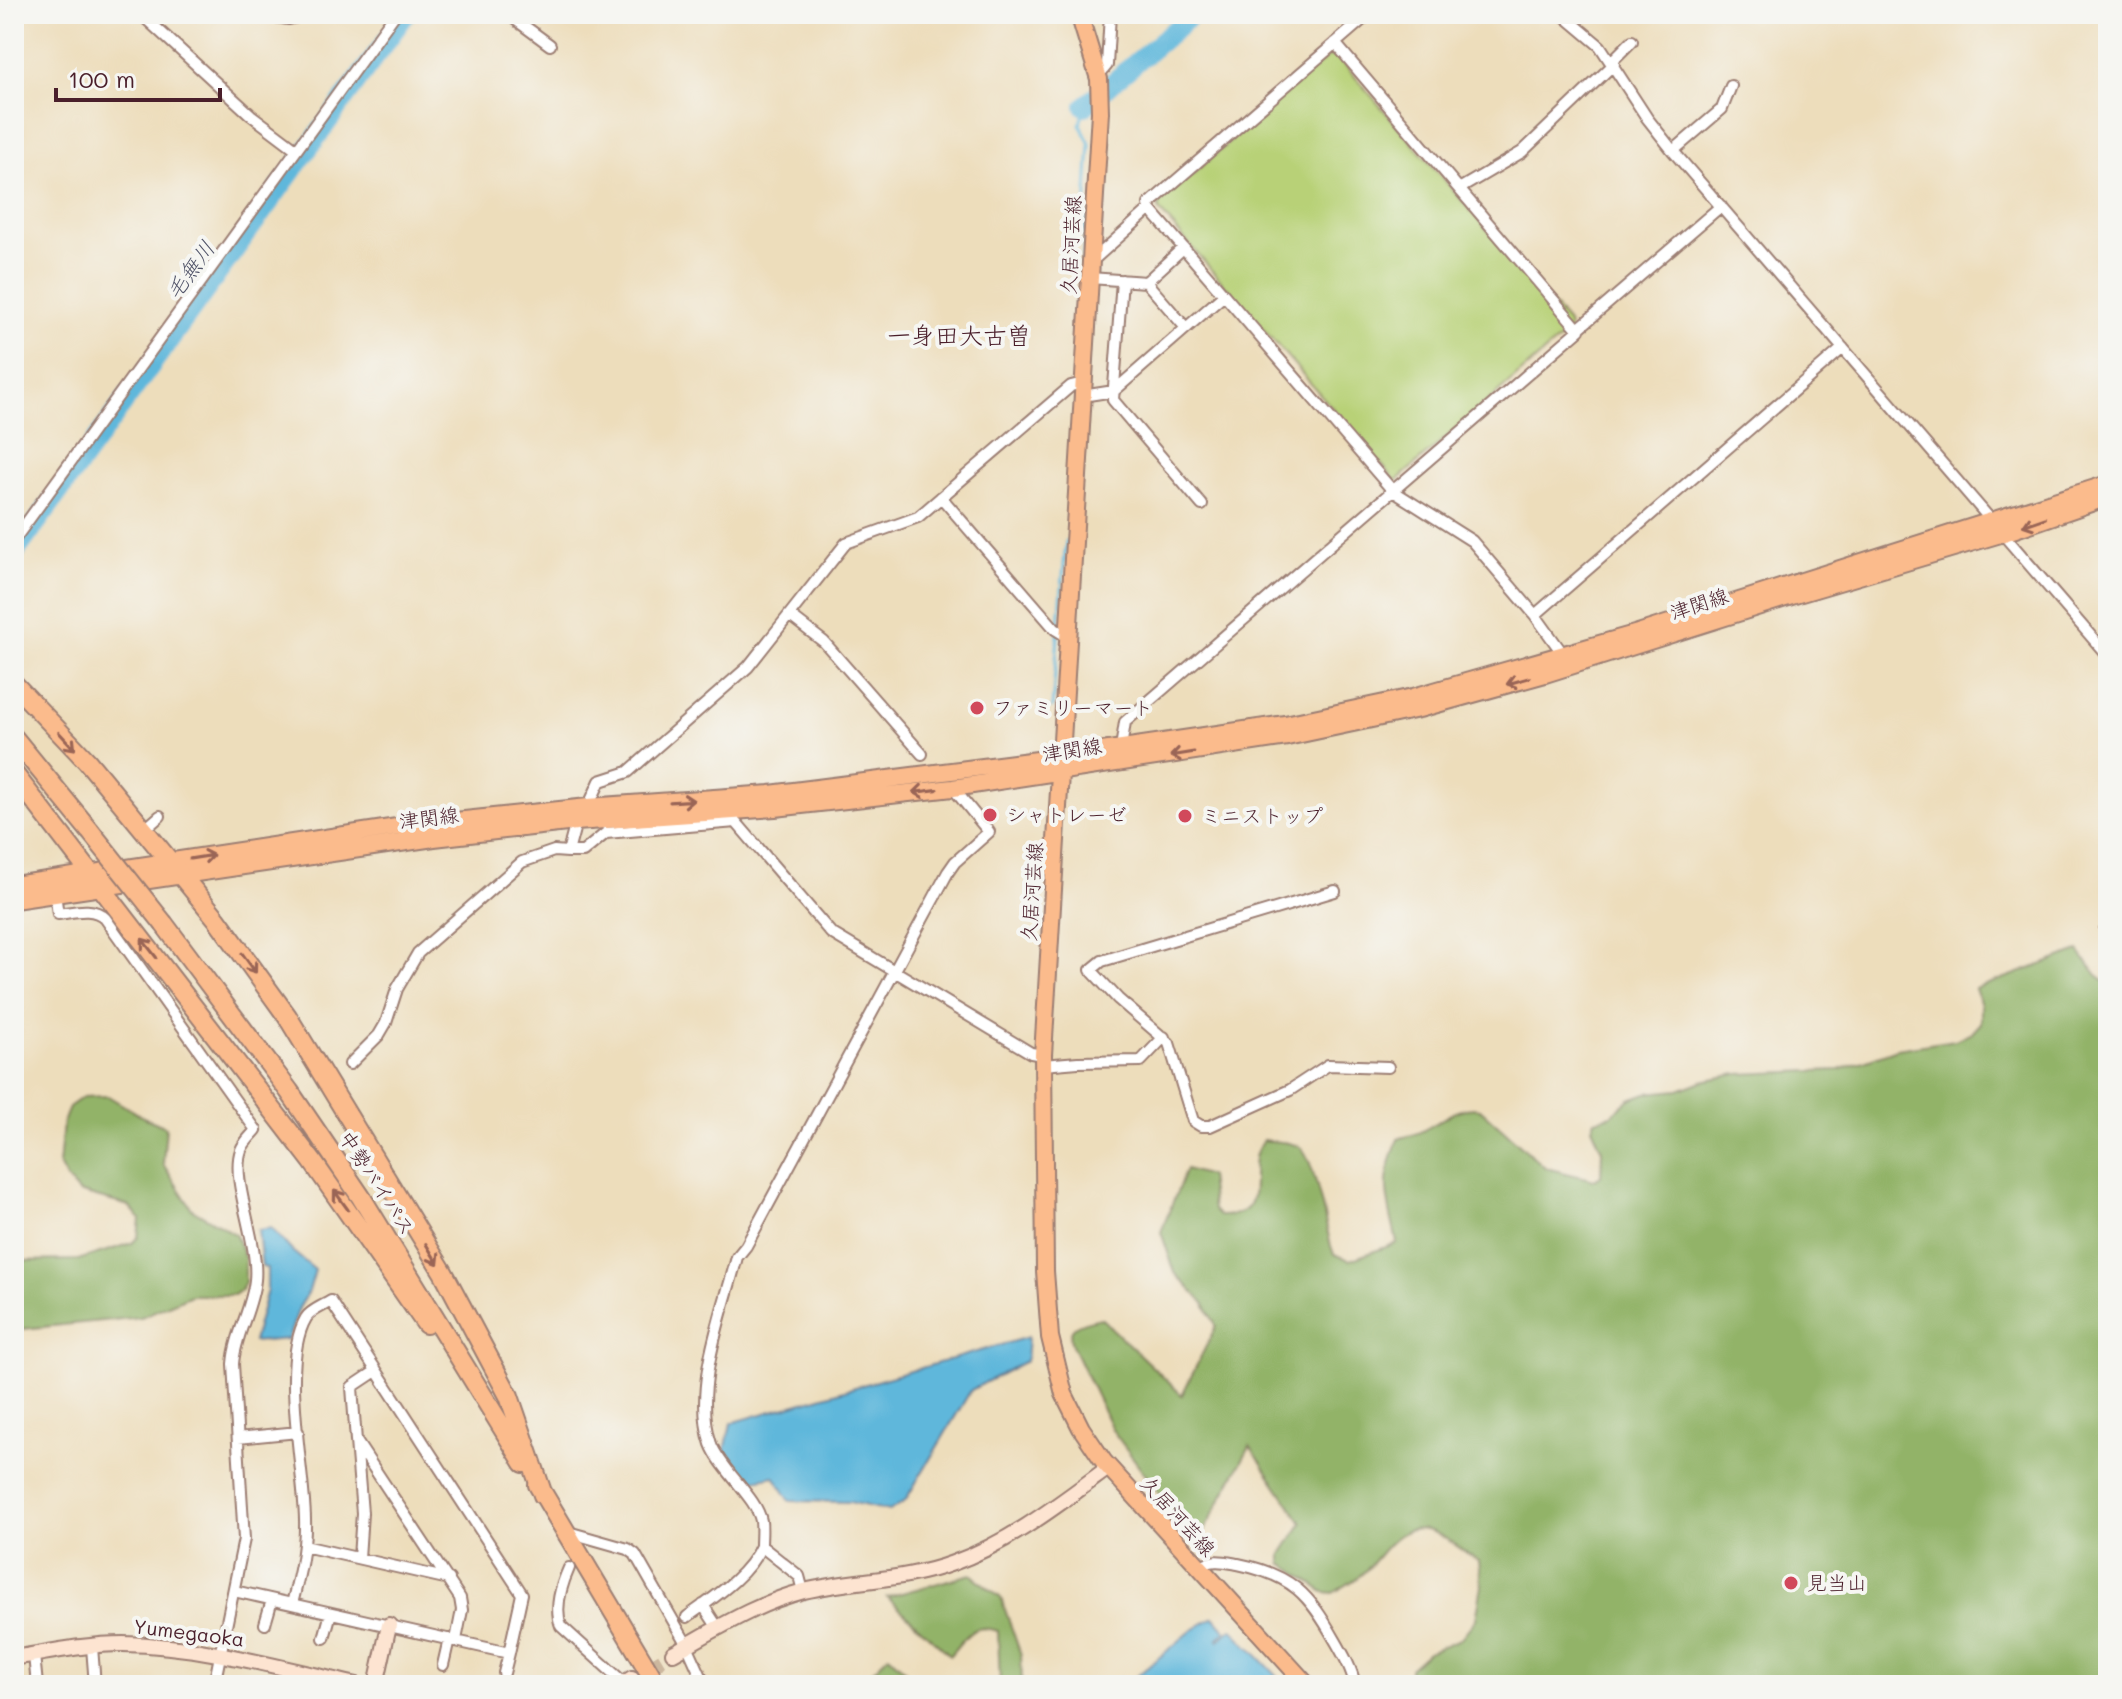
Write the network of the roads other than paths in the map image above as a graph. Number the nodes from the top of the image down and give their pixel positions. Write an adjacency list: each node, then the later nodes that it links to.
1 (141, 14): 18 (street)
2 (255, 14): 3 (street)
3 (311, 14)
4 (395, 14): 18 (street)
5 (508, 14): 14 (street)
6 (1079, 14): 11 (main road, 久居河芸線)
7 (1110, 14): 10 (street)
8 (1369, 14): 13 (street)
9 (1562, 14): 15 (street)
10 (1109, 32): 11 (street); 16 (street)
11 (1087, 36): 16 (main road, 久居河芸線)
12 (1632, 41): 15 (street)
13 (1335, 43): 20 (street); 22 (street)
14 (550, 45)
15 (1613, 62): 19 (street); 20 (street)
16 (1099, 78): 24 (main road, 久居河芸線)
17 (1731, 86): 19 (street)
18 (296, 149): 39 (street)
19 (1673, 151): 21 (street)
20 (1459, 189): 29 (street)
21 (1721, 206): 29 (street); 30 (street)
22 (1150, 209): 23 (street); 24 (street)
23 (1183, 248): 26 (street); 27 (street)
24 (1090, 270): 25 (street); 31 (main road, 久居河芸線)
25 (1122, 280): 26 (street); 32 (street)
26 (1146, 282): 28 (street)
27 (1224, 295): 28 (street); 34 (street)
28 (1186, 328): 32 (street)
29 (1578, 329): 34 (street)
30 (1843, 348): 38 (street); 41 (street)
31 (1079, 387): 32 (street); 35 (street); 42 (main road, 久居河芸線)
32 (1114, 391): 37 (street)
33 (2108, 484): 38 (main road, 津関線)
34 (1393, 491): 41 (street); 47 (street)
35 (941, 497): 40 (street); 42 (street)
36 (2108, 497): 38 (main road, 津関線, one-way to 38)
37 (1202, 505)
38 (1998, 526): 43 (main road, 津関線); 44 (street); 49 (main road, 津関線, one-way to 49)
39 (14, 540)
40 (789, 615): 48 (street); 52 (street)
41 (1535, 615): 43 (street)
42 (1061, 633): 49 (main road, 久居河芸線)
43 (1563, 654): 47 (main road, 津関線)
44 (2108, 656)
45 (14, 684): 55 (highway, one-way to 55)
46 (14, 738): 73 (highway, 中勢バイパス, bridge)
47 (1121, 748): 49 (main road, 津関線)
48 (922, 754)
49 (1060, 765): 51 (main road, 津関線); 52 (main road, 津関線, one-way to 49); 65 (main road, 久居河芸線)
50 (14, 774): 58 (highway)
51 (953, 788): 54 (main road, 津関線, one-way to 54); 63 (street)
52 (588, 807): 54 (street); 57 (main road, 津関線, one-way to 52)
53 (160, 816): 55 (street)
54 (576, 822): 56 (street); 57 (main road, 津関線)
55 (144, 830): 57 (highway)
56 (568, 852): 63 (street); 66 (street)
57 (175, 868): 58 (main road, 津関線); 73 (highway, one-way to 73)
58 (97, 880): 59 (main road, 津関線); 61 (main road, 津関線); 73 (highway, one-way to 58)
59 (14, 885)
60 (1335, 891): 64 (street)
61 (55, 894): 62 (main road, 津関線); 70 (street)
62 (14, 900)
63 (895, 970): 65 (street); 76 (street)
64 (1164, 1037): 65 (street); 67 (street)
65 (1043, 1060): 72 (main road, 久居河芸線)
66 (350, 1064)
67 (1388, 1067)
68 (376, 1371): 69 (street); 71 (street); 95 (street)
69 (298, 1432): 70 (street); 75 (street)
70 (238, 1438): 81 (street)
71 (356, 1441): 77 (street); 80 (street)
72 (1108, 1468): 79 (main road, 久居河芸線); 82 (street)
73 (543, 1495): 74 (highway, 中勢バイパス)
74 (566, 1532): 93 (street); 108 (highway, 中勢バイパス)
75 (304, 1546): 77 (street); 84 (street)
76 (761, 1546): 82 (street); 85 (street)
77 (359, 1558): 80 (street)
78 (569, 1568): 102 (street)
79 (1197, 1568): 110 (main road, 久居河芸線); 111 (street)
80 (449, 1579): 92 (street)
81 (234, 1591): 83 (street); 97 (street)
82 (803, 1591): 90 (street)
83 (272, 1600): 84 (street); 88 (street)
84 (292, 1604): 86 (street)
85 (703, 1605): 87 (street); 90 (street)
86 (331, 1613): 89 (street); 91 (street)
87 (687, 1617)
88 (265, 1624)
89 (389, 1625): 92 (street); 107 (street)
90 (718, 1628): 93 (street)
91 (325, 1638)
92 (452, 1640): 95 (street); 100 (street)
93 (687, 1645): 96 (street); 109 (street)
94 (92, 1647): 97 (street, Yumegaoka); 98 (street, Yumegaoka); 104 (street)
95 (509, 1653): 101 (street)
96 (673, 1653)
97 (221, 1654): 105 (street); 106 (street, Yumegaoka)
98 (34, 1655): 99 (street, Yumegaoka); 103 (street)
99 (14, 1658)
100 (443, 1665)
101 (504, 1673)
102 (625, 1682)
103 (37, 1685)
104 (95, 1685)
105 (214, 1685)
106 (357, 1685)
107 (376, 1685)
108 (657, 1685)
109 (705, 1685)
110 (1307, 1685)
111 (1355, 1685)

